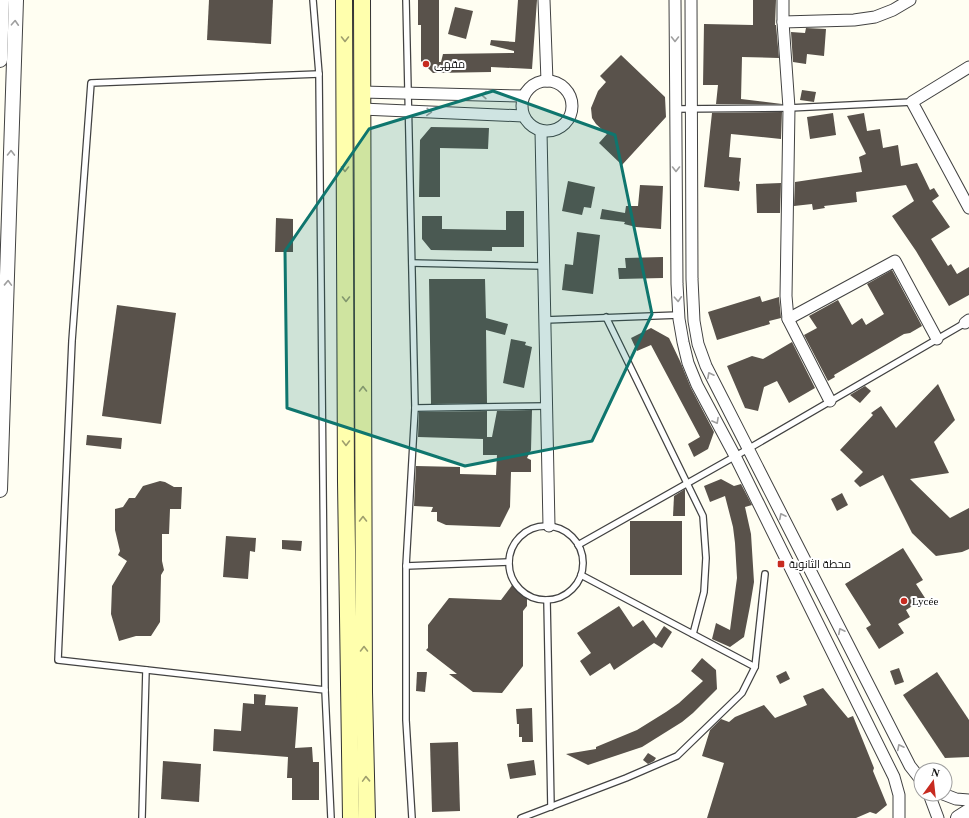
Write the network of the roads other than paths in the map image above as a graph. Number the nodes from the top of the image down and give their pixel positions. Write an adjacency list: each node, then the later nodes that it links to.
1 (2, 0): 13 (street)
2 (16, 0): 43 (street, one-way to 2)
3 (313, 0): 15 (lane)
4 (344, 0): 64 (main road, one-way to 64)
5 (362, 0): 17 (main road)
6 (406, 0): 18 (lane)
7 (544, 0): 16 (street)
8 (675, 0): 23 (street, one-way to 23)
9 (691, 0): 24 (street)
10 (782, 0): 12 (street)
11 (910, 0): 12 (street)
12 (783, 22): 21 (street)
13 (0, 60)
14 (969, 67): 20 (street)
15 (319, 74): 53 (lane); 54 (lane)
16 (547, 81): 19 (street); 27 (street)
17 (362, 92): 18 (street); 22 (main road)
18 (408, 93): 19 (street, one-way to 18); 25 (lane)
19 (523, 96): 26 (street)
20 (912, 102): 21 (lane); 28 (street)
21 (789, 108): 24 (lane); 33 (street)
22 (362, 109): 25 (street); 65 (main road, one-way to 22)
23 (676, 109): 24 (lane); 31 (street, one-way to 31)
24 (692, 109): 40 (street, one-way to 24)
25 (408, 111): 26 (street, one-way to 26); 29 (lane)
26 (523, 116): 27 (street)
27 (541, 131): 30 (street)
28 (969, 208)
29 (412, 262): 30 (lane); 39 (lane)
30 (544, 266): 34 (street)
31 (679, 315): 32 (lane); 41 (street, one-way to 41)
32 (606, 318): 34 (lane); 42 (lane)
33 (788, 319): 36 (street); 37 (street)
34 (545, 320): 38 (street)
35 (967, 321): 36 (lane)
36 (937, 339): 37 (lane)
37 (830, 401): 40 (lane)
38 (547, 406): 39 (lane); 44 (street)
39 (415, 408): 47 (lane)
40 (748, 449): 41 (lane); 55 (street, one-way to 40)
41 (735, 456): 42 (lane); 56 (street)
42 (687, 484): 45 (lane); 51 (lane)
43 (0, 490)
44 (549, 526): 45 (lane); 46 (lane)
45 (578, 545): 49 (lane)
46 (509, 562): 47 (lane); 50 (lane)
47 (406, 566): 66 (lane)
48 (765, 574): 52 (lane)
49 (581, 575): 50 (lane); 51 (lane)
50 (547, 600): 60 (lane)
51 (693, 634): 52 (lane)
52 (755, 667): 60 (lane)
53 (146, 670): 54 (lane); 62 (lane)
54 (325, 690): 63 (lane)
55 (913, 770)
56 (899, 795): 68 (street); 69 (street)
57 (953, 798): 58 (street)
58 (969, 800)
59 (932, 802): 70 (street)
60 (551, 807): 67 (lane)
61 (969, 811): 71 (street)
62 (142, 818)
63 (331, 818)
64 (351, 818)
65 (368, 818)
66 (412, 818)
67 (521, 818)
68 (899, 818)
69 (908, 818)
70 (938, 818)
71 (958, 818)

